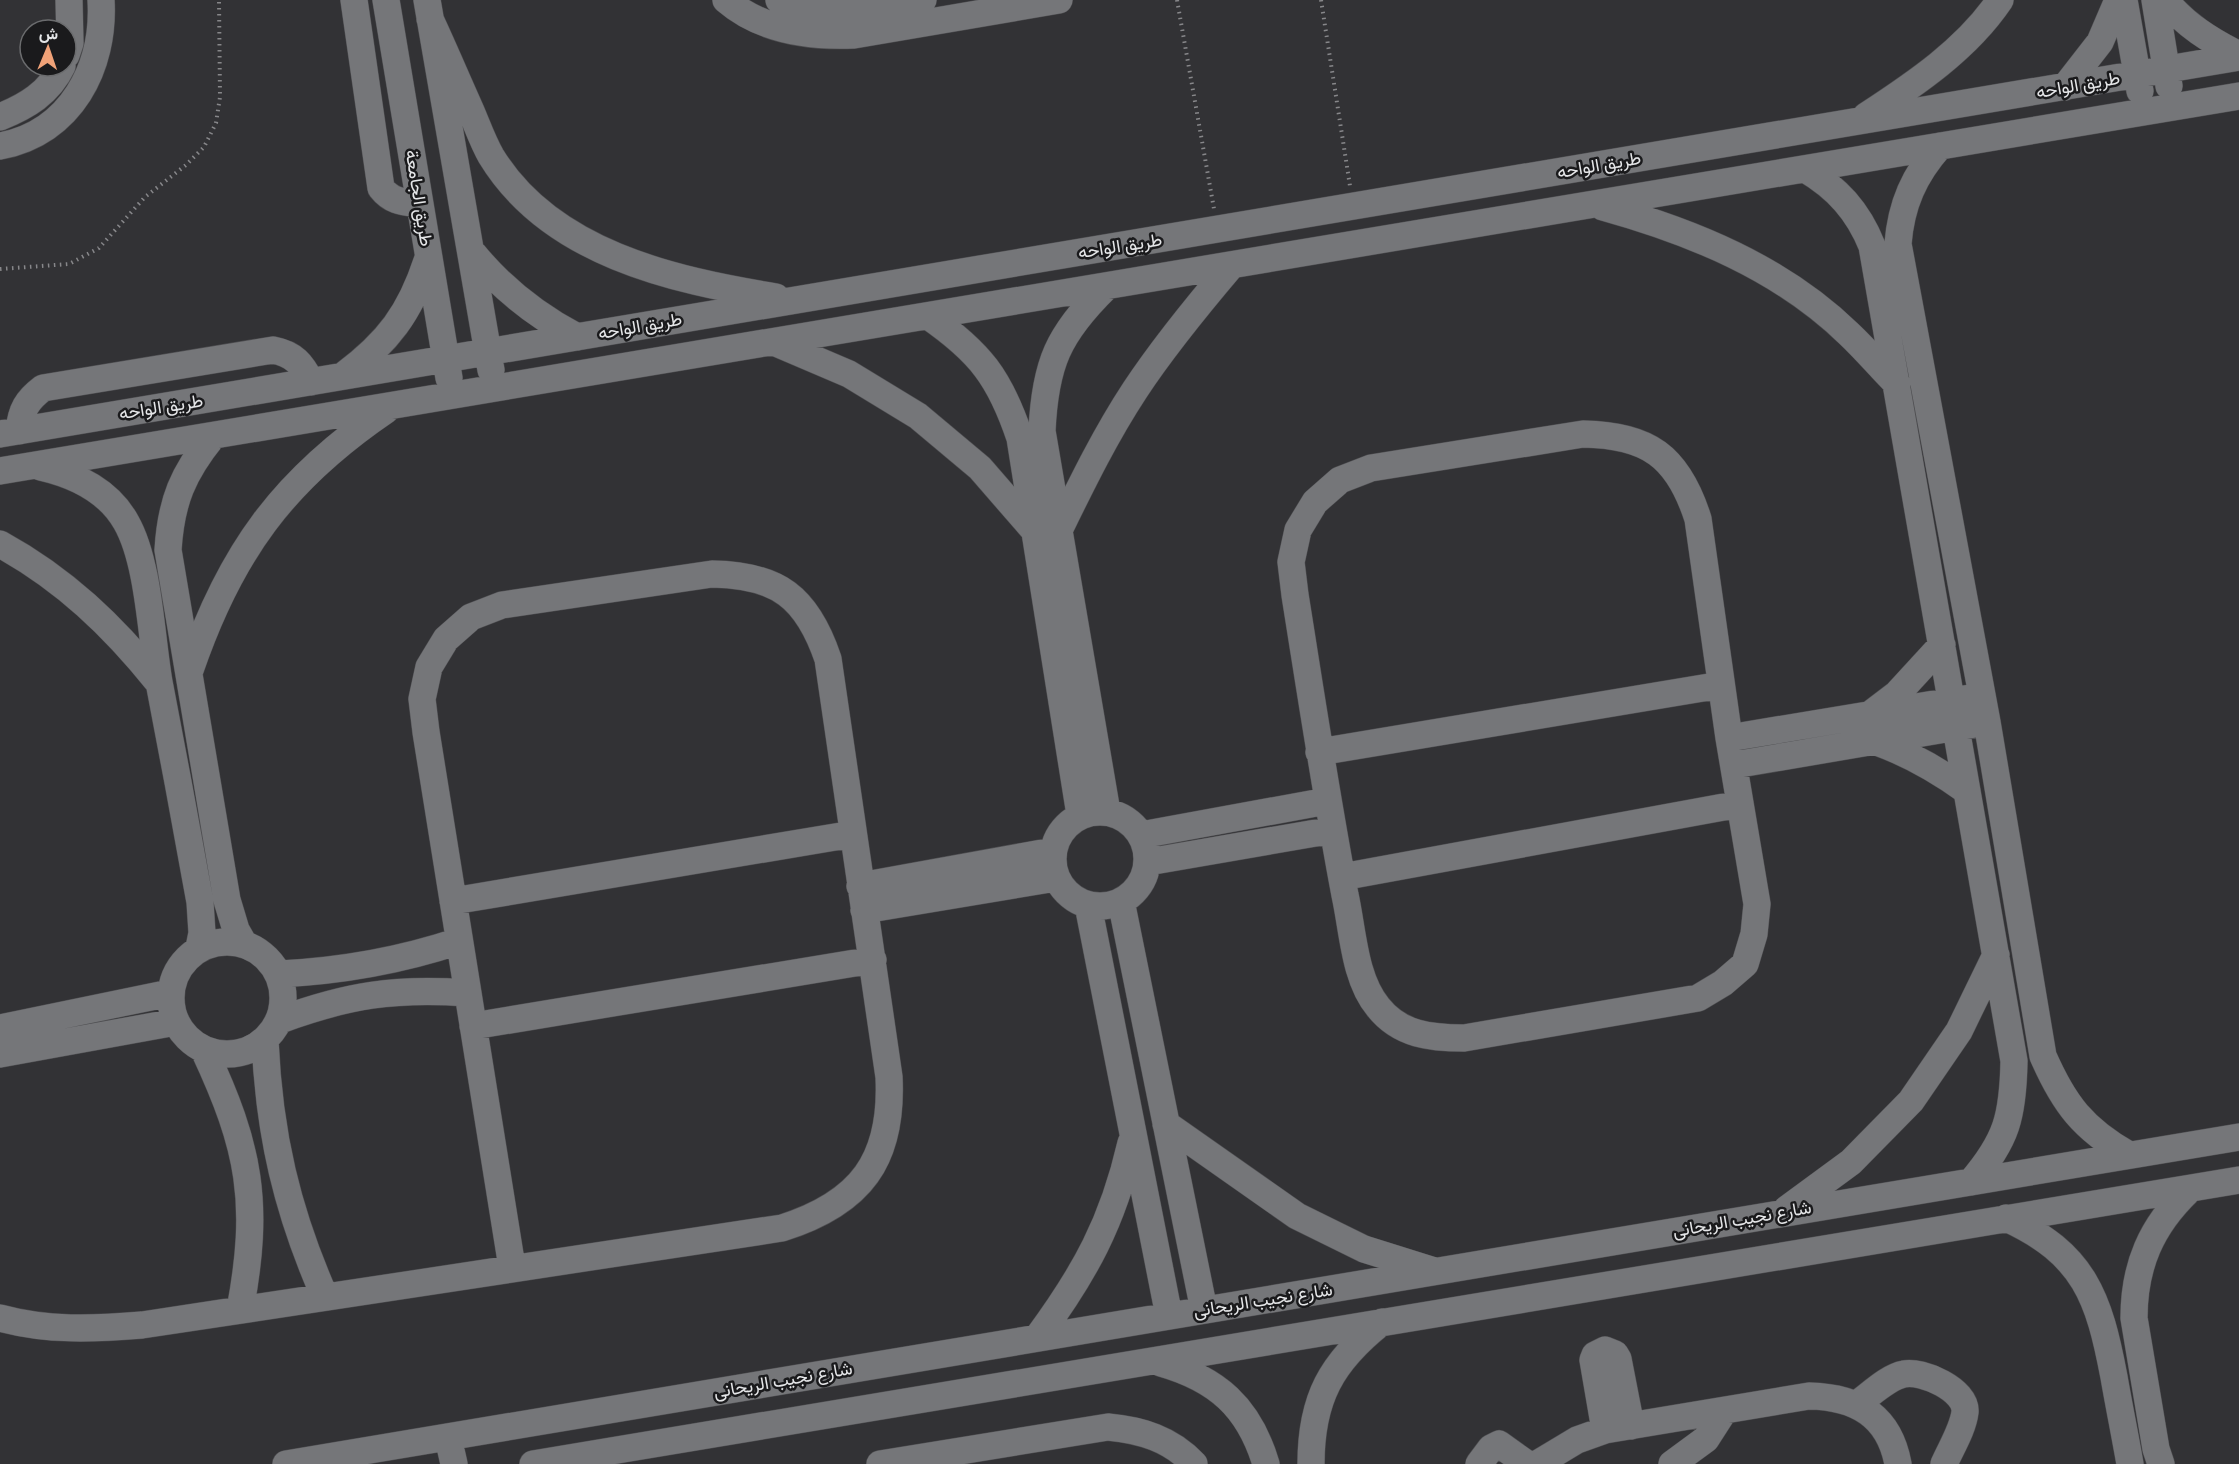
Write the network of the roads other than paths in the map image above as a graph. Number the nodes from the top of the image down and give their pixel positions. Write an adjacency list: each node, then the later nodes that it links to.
1 (69, 0): 16 (street)
2 (101, 0): 27 (street)
3 (354, 0): 30 (street)
4 (386, 0): 30 (street, طريق الجامعة)
5 (726, 0): 14 (street)
6 (779, 0): 7 (street)
7 (923, 0)
8 (1059, 0): 14 (street)
9 (2000, 0): 26 (street)
10 (2118, 0): 21 (street)
11 (2124, 0): 19 (street)
12 (2155, 0): 18 (street)
13 (2165, 0): 17 (street)
14 (979, 7)
15 (428, 9): 32 (street); 36 (street)
16 (69, 18)
17 (2239, 56): 18 (street, طريق الواحه)
18 (2166, 70): 19 (street, طريق الواحه); 23 (street)
19 (2137, 75): 21 (street, طريق الواحه); 24 (street)
20 (54, 78): 25 (street)
21 (2065, 87): 26 (street, طريق الواحه)
22 (2239, 96): 23 (street, طريق الواحه)
23 (2173, 107): 24 (street, طريق الواحه)
24 (2143, 113): 28 (street, طريق الواحه)
25 (0, 117)
26 (1857, 122): 36 (street, طريق الواحه)
27 (0, 146)
28 (1940, 146): 29 (street, طريق الواحه); 59 (street)
29 (1805, 169): 31 (street, طريق الواحه); 44 (street)
30 (420, 204): 33 (street, طريق الجامعة)
31 (1596, 205): 34 (street, طريق الواحه); 44 (street)
32 (470, 250): 38 (street); 40 (street)
33 (429, 257): 41 (street, طريق الجامعة); 42 (street)
34 (1231, 266): 35 (street, طريق الواحه); 52 (street)
35 (1106, 286): 37 (street, طريق الواحه); 52 (street)
36 (798, 300): 38 (street, طريق الواحه)
37 (928, 316): 39 (street, طريق الواحه); 53 (street)
38 (577, 337): 40 (street, طريق الواحه)
39 (774, 342): 45 (street, طريق الواحه); 53 (street)
40 (488, 352): 41 (street, طريق الواحه); 45 (street)
41 (446, 359): 42 (street, طريق الواحه); 46 (street, طريق الجامعة)
42 (340, 377): 43 (street, طريق الواحه)
43 (311, 382): 48 (street, طريق الواحه); 48 (street)
44 (1897, 384): 55 (street)
45 (494, 388): 46 (street, طريق الواحه)
46 (452, 396): 47 (street, طريق الواحه)
47 (393, 405): 49 (street, طريق الواحه); 56 (street)
48 (22, 430): 50 (street)
49 (213, 436): 50 (street, طريق الواحه); 56 (street)
50 (43, 464): 51 (street, طريق الواحه); 58 (street)
51 (0, 471)
52 (1060, 528): 71 (street)
53 (1033, 529): 72 (street)
54 (0, 544): 58 (street)
55 (1942, 645): 60 (street); 61 (street)
56 (190, 684): 58 (street); 85 (street)
57 (1721, 685): 64 (street); 66 (street); 66 (street)
58 (161, 692): 86 (street)
59 (1982, 696): 60 (street); 62 (street)
60 (1952, 701): 61 (street); 63 (street)
61 (1871, 714): 64 (street)
62 (1987, 722): 63 (street); 98 (street)
63 (1957, 727): 65 (street); 68 (street)
64 (1729, 738): 67 (street)
65 (1876, 741): 67 (street); 68 (street)
66 (1319, 752): 69 (street)
67 (1734, 765): 70 (street)
68 (1967, 791): 87 (street)
69 (1327, 801): 73 (street); 75 (street)
70 (1740, 804): 79 (street); 79 (street)
71 (1107, 812): 72 (street); 75 (street)
72 (1080, 815): 76 (street)
73 (1333, 830): 77 (street); 79 (street)
74 (852, 834): 80 (street); 81 (street); 81 (street)
75 (1142, 835): 77 (street)
76 (1053, 851): 78 (street); 80 (street)
77 (1148, 862): 82 (street)
78 (1056, 878): 80 (street); 83 (street)
79 (1342, 878)
80 (862, 898): 88 (street)
81 (453, 901): 84 (street)
82 (1121, 901): 83 (street); 100 (street)
83 (1088, 905): 101 (street)
84 (459, 941): 89 (street); 91 (street)
85 (244, 944): 86 (street); 89 (street)
86 (200, 948): 90 (street)
87 (1996, 955): 99 (street); 107 (street)
88 (873, 960): 93 (street); 110 (street)
89 (279, 974): 95 (street)
90 (170, 993): 92 (street); 94 (street)
91 (467, 993): 93 (street); 95 (street)
92 (176, 1022): 96 (street); 97 (street)
93 (473, 1026): 110 (street)
94 (0, 1028)
95 (273, 1030): 96 (street); 113 (street)
96 (204, 1050): 114 (street)
97 (0, 1054)
98 (2043, 1056): 99 (street); 103 (street)
99 (2014, 1061): 105 (street)
100 (1166, 1124): 111 (street); 115 (street)
101 (1133, 1133): 116 (street); 119 (street)
102 (2239, 1137): 103 (street, شارع نجيب الريحانى)
103 (2129, 1155): 105 (street, شارع نجيب الريحانى)
104 (2239, 1180): 106 (street)
105 (1971, 1182): 107 (street, شارع نجيب الريحانى)
106 (2189, 1190): 108 (street); 138 (street)
107 (1783, 1212): 109 (street, شارع نجيب الريحانى)
108 (2006, 1218): 112 (street); 137 (street)
109 (1554, 1252): 111 (street, شارع نجيب الريحانى); 112 (street)
110 (512, 1267): 113 (street)
111 (1435, 1272): 115 (street, شارع نجيب الريحانى)
112 (1561, 1291): 118 (street)
113 (325, 1297): 114 (street)
114 (240, 1310): 117 (street)
115 (1204, 1310): 116 (street, شارع نجيب الريحانى)
116 (1169, 1316): 119 (street, شارع نجيب الريحانى)
117 (0, 1318)
118 (1383, 1321): 120 (street); 130 (street)
119 (1037, 1338): 123 (street, شارع نجيب الريحانى)
120 (1157, 1361): 126 (street); 129 (street)
121 (1857, 1404): 122 (street); 135 (street); 136 (street)
122 (1724, 1411): 133 (street); 134 (street)
123 (448, 1437): 124 (street, شارع نجيب الريحانى); 125 (street)
124 (286, 1464)
125 (454, 1464)
126 (533, 1464)
127 (880, 1464): 128 (street)
128 (1194, 1464)
129 (1266, 1464)
130 (1311, 1464)
131 (1479, 1464): 132 (street)
132 (1527, 1464)
133 (1536, 1464)
134 (1672, 1464)
135 (1898, 1464)
136 (1944, 1464)
137 (2130, 1464)
138 (2161, 1464)

